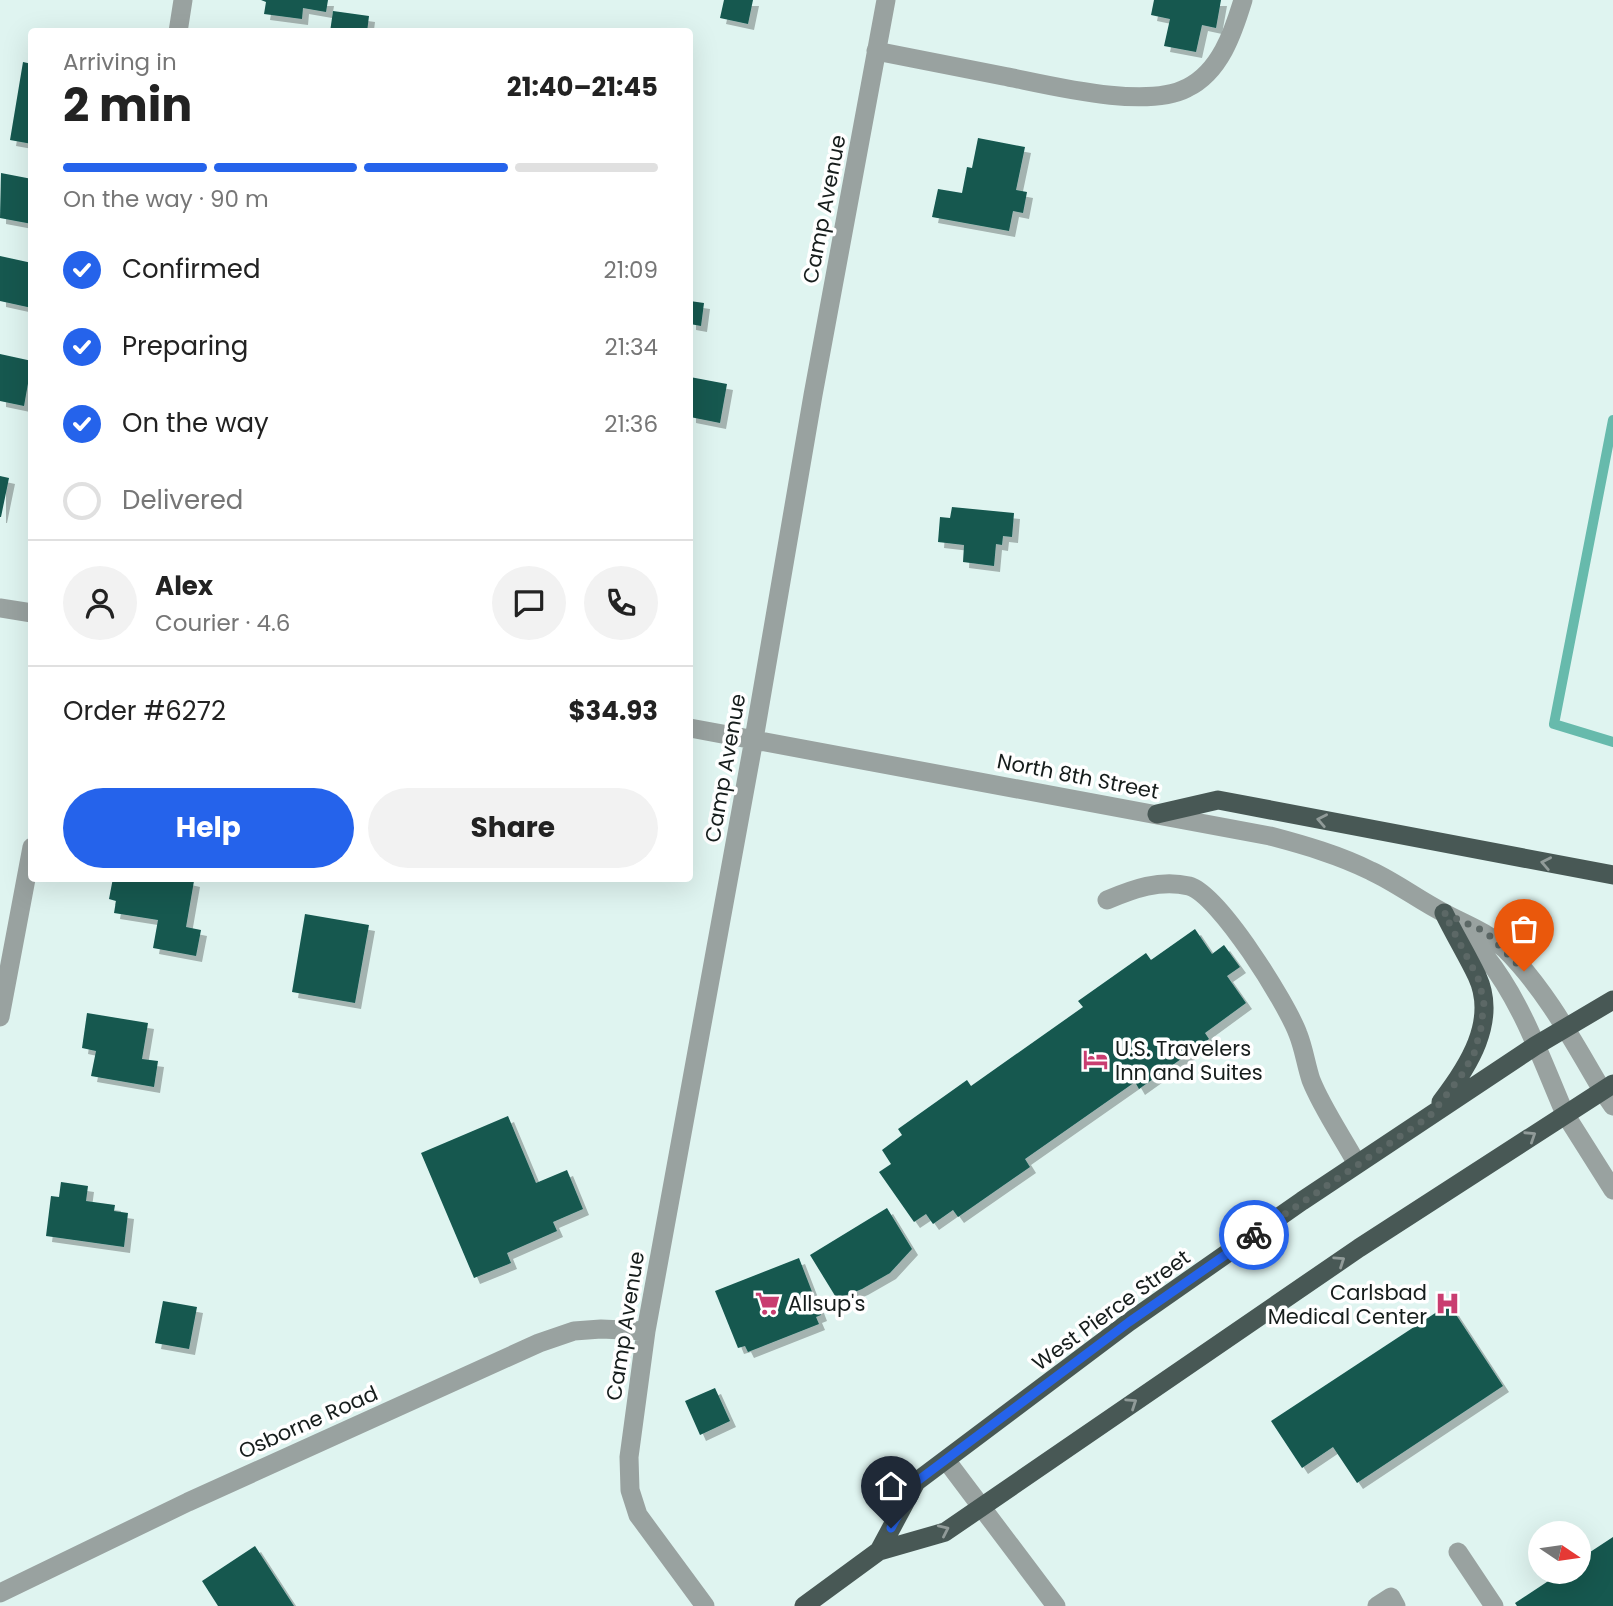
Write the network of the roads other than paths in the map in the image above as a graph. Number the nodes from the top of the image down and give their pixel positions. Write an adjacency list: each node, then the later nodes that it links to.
1 (183, 0): 4 (street)
2 (886, 0): 5 (street, Camp Avenue)
3 (1243, 0): 5 (street)
4 (179, 28)
5 (876, 51): 9 (street, Camp Avenue)
6 (0, 608): 7 (street)
7 (28, 612)
8 (693, 729): 9 (street, North 8th Street)
9 (754, 739): 10 (street, North 8th Street); 24 (street, Camp Avenue)
10 (1157, 814): 12 (highway, one-way to 10); 14 (street, North 8th Street)
11 (28, 869): 16 (street)
12 (1613, 875)
13 (1107, 900): 22 (street)
14 (1444, 913): 17 (street, North 8th Street); 18 (street, North 8th Street); 21 (highway)
15 (1613, 1000): 17 (highway, West Pierce Street)
16 (0, 1017)
17 (1565, 1028): 18 (highway, West Pierce Street); 19 (street, North 8th Street)
18 (1535, 1046): 20 (street, North 8th Street); 21 (highway, West Pierce Street)
19 (1609, 1093): 20 (highway, West Pierce Street)
20 (1565, 1114): 23 (street, North 8th Street); 26 (highway, West Pierce Street, one-way to 20)
21 (1430, 1116): 22 (highway, West Pierce Street)
22 (1357, 1164): 25 (highway, West Pierce Street)
23 (1613, 1190)
24 (646, 1331): 29 (street, Osborne Road); 30 (street, Camp Avenue)
25 (946, 1460): 26 (street); 27 (highway, West Pierce Street)
26 (981, 1507): 27 (highway, West Pierce Street, one-way to 26); 32 (street)
27 (879, 1551): 31 (highway, West Pierce Street)
28 (1458, 1552): 35 (street)
29 (0, 1593)
30 (705, 1606)
31 (804, 1606)
32 (1056, 1606)
33 (1377, 1606): 34 (street)
34 (1396, 1606)
35 (1494, 1606)

